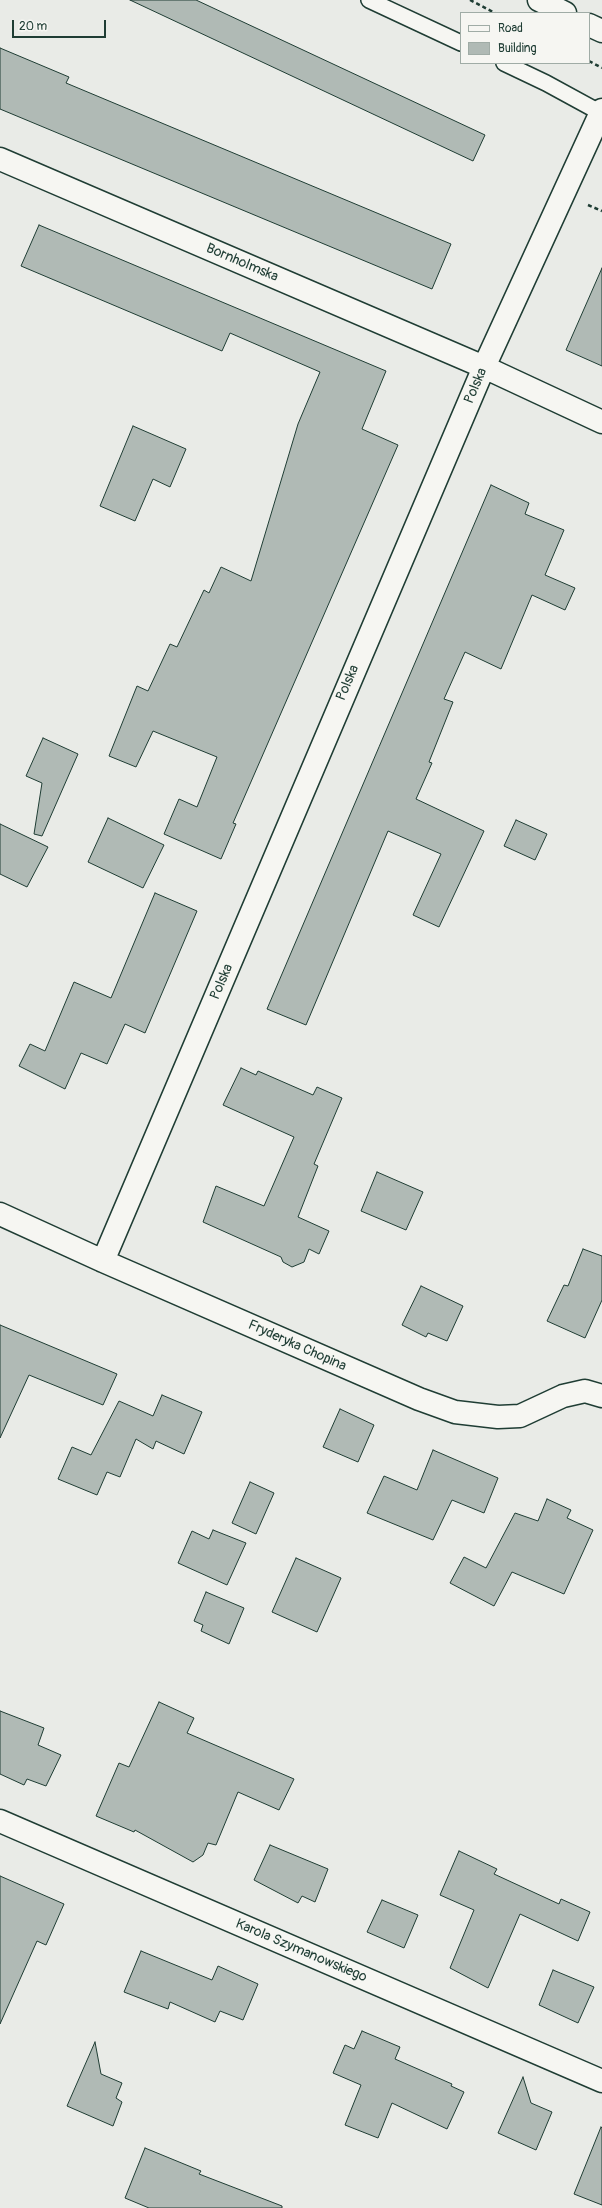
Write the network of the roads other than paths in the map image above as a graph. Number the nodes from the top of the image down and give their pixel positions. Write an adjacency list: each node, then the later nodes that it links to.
1 (369, 0): 6 (lane)
2 (539, 0): 3 (street)
3 (563, 12)
4 (590, 25): 5 (street)
5 (602, 31)
6 (460, 43)
7 (506, 64): 8 (lane)
8 (601, 111): 10 (street, Polska)
9 (0, 160): 10 (street, Bornholmska)
10 (484, 367): 11 (street, Bornholmska); 13 (street, Polska)
11 (602, 422)
12 (0, 1214): 13 (street, Fryderyka Chopina)
13 (103, 1261): 14 (street, Fryderyka Chopina)
14 (602, 1396)
15 (0, 1821): 16 (street, Karola Szymanowskiego)
16 (602, 2080)

